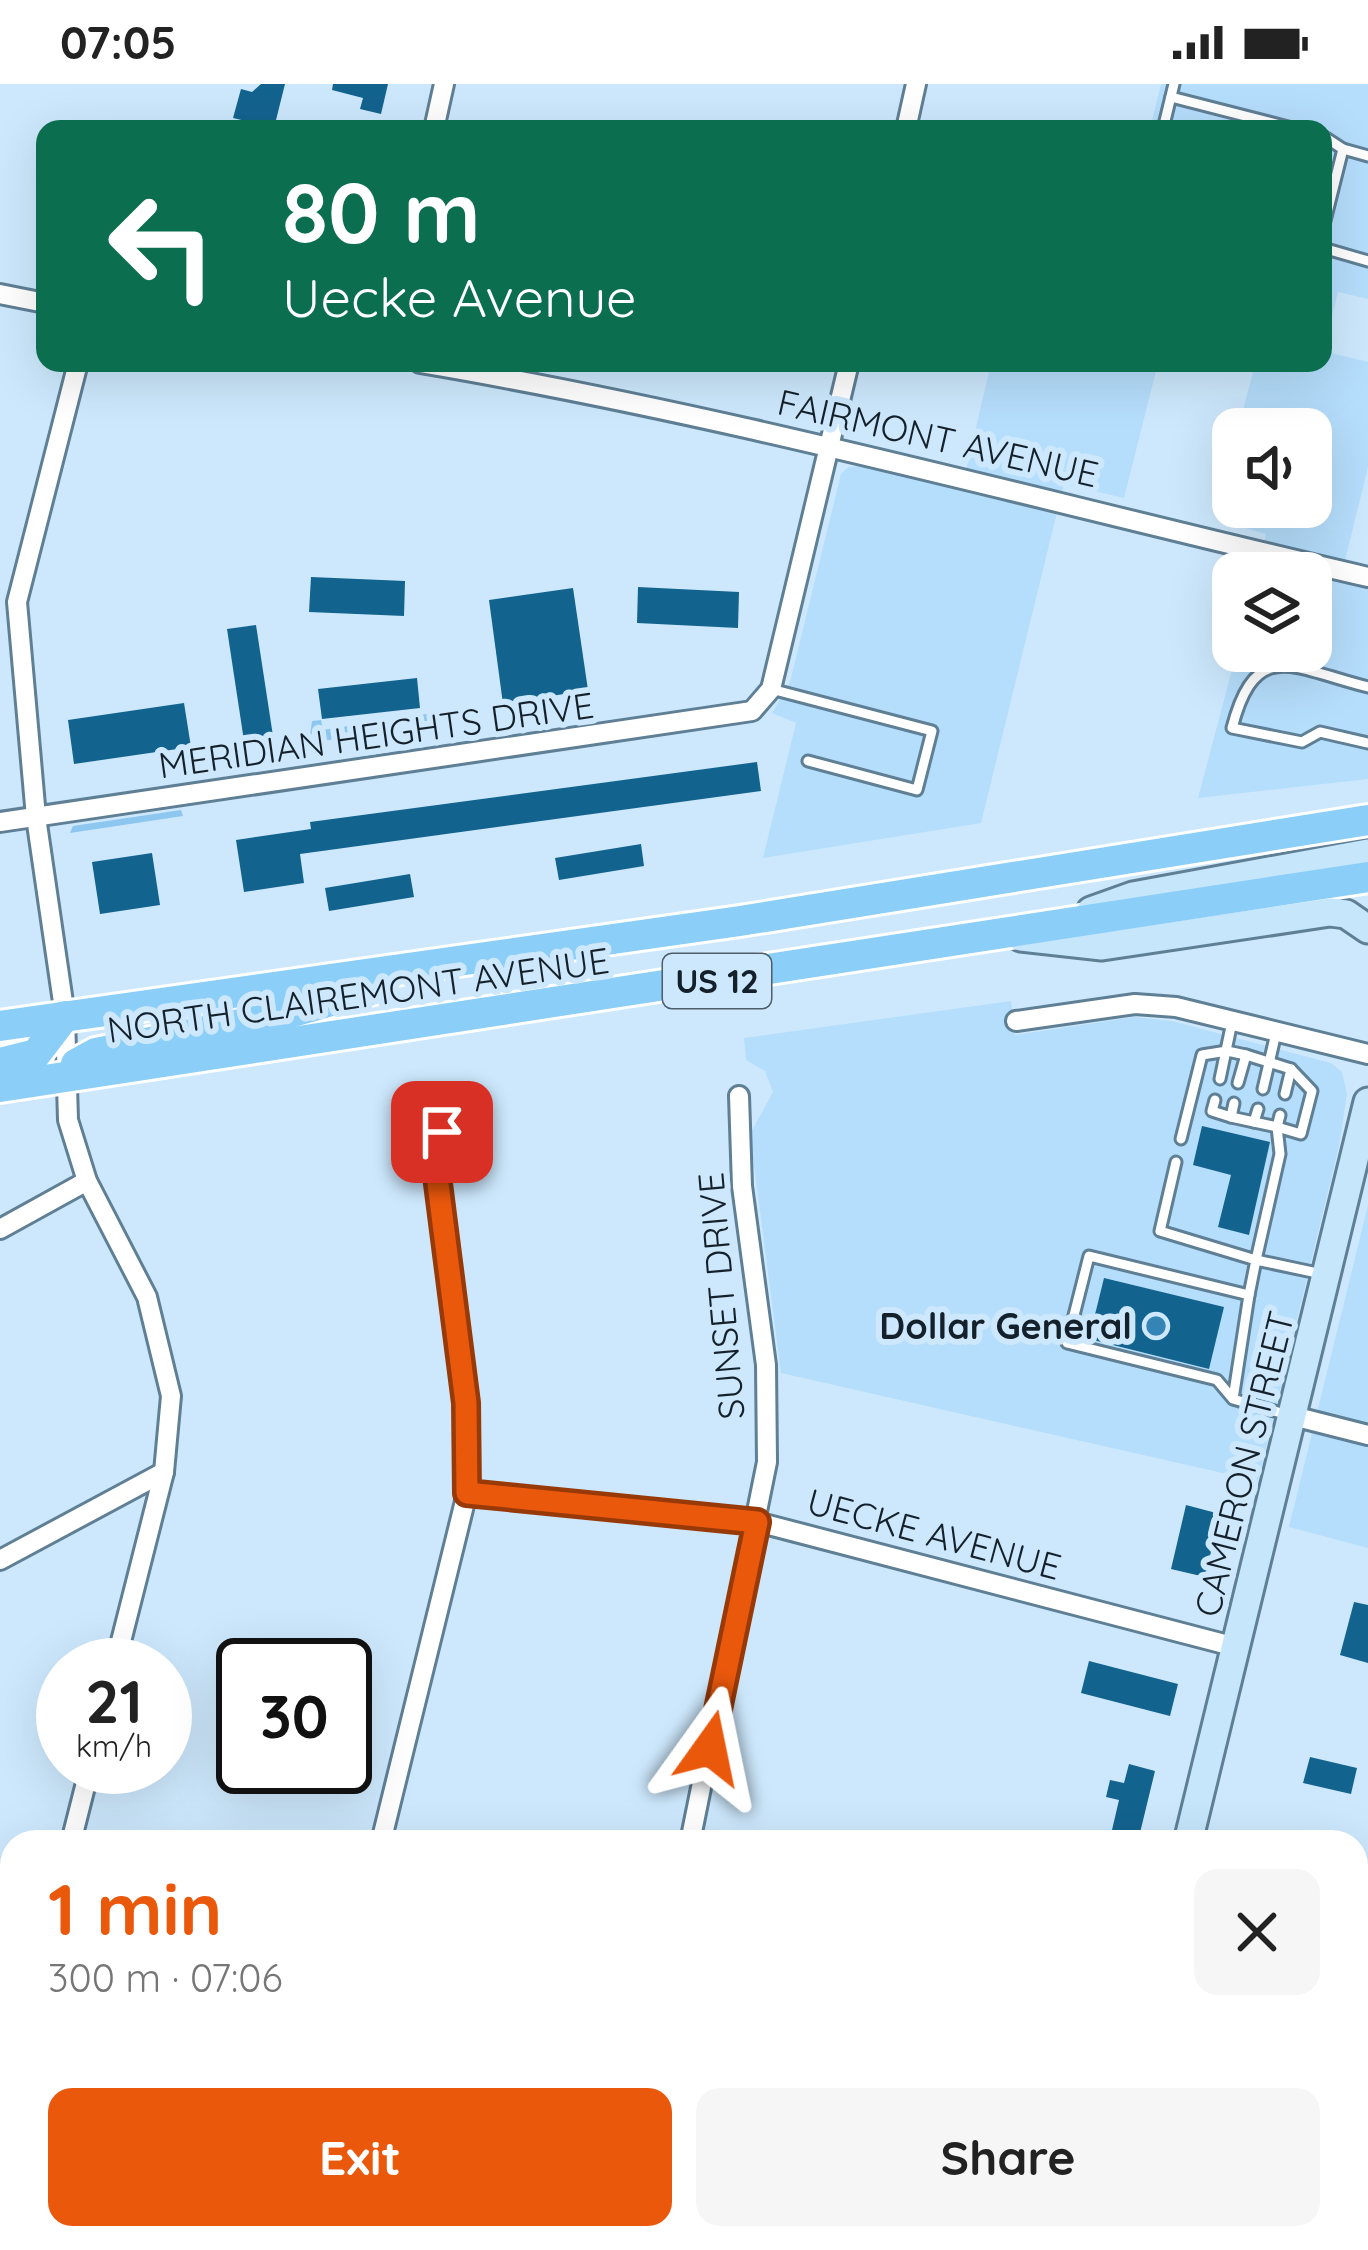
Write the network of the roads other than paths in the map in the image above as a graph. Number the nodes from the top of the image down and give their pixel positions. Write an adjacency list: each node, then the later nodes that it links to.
1 (444, 84): 5 (street)
2 (916, 84): 6 (street)
3 (1174, 84): 4 (lane)
4 (1171, 97): 7 (lane); 8 (lane)
5 (436, 120)
6 (907, 120)
7 (1165, 120)
8 (1261, 120)
9 (1332, 142): 10 (lane)
10 (1343, 149): 11 (lane); 12 (lane)
11 (1368, 156)
12 (1332, 180)
13 (1332, 251): 14 (lane)
14 (1368, 261)
15 (0, 294): 16 (street)
16 (36, 301)
17 (76, 372): 30 (street)
18 (472, 372): 20 (street, FAIRMONT AVENUE)
19 (847, 372): 20 (street)
20 (829, 445): 21 (street, FAIRMONT AVENUE); 27 (street)
21 (1242, 552)
22 (1332, 572): 23 (street, FAIRMONT AVENUE)
23 (1368, 578)
24 (1257, 672): 28 (lane)
25 (1305, 672): 26 (lane)
26 (1368, 687)
27 (771, 689): 29 (lane); 30 (street, MERIDIAN HEIGHTS DRIVE)
28 (1368, 742)
29 (808, 761)
30 (36, 818): 32 (street, MERIDIAN HEIGHTS DRIVE); 39 (street)
31 (1365, 819): 38 (main road, NORTH CLAIREMONT AVENUE / US 12)
32 (0, 822)
33 (1368, 853): 35 (main road)
34 (1368, 878): 35 (main road, NORTH CLAIREMONT AVENUE / US 12)
35 (1042, 929): 37 (main road, NORTH CLAIREMONT AVENUE / US 12)
36 (1368, 929): 37 (main road)
37 (1005, 935): 50 (main road, NORTH CLAIREMONT AVENUE / US 12)
38 (450, 964): 39 (main road, NORTH CLAIREMONT AVENUE / US 12); 50 (main road)
39 (65, 1016): 42 (main road, NORTH CLAIREMONT AVENUE / US 12); 48 (main road); 50 (street)
40 (1016, 1021): 41 (street)
41 (1232, 1022): 43 (street); 44 (lane)
42 (0, 1026)
43 (1276, 1033): 45 (street); 47 (lane)
44 (1228, 1051): 46 (lane); 51 (lane); 59 (lane)
45 (1368, 1054)
46 (1246, 1055): 47 (lane); 52 (lane)
47 (1270, 1060): 49 (lane); 54 (lane)
48 (0, 1064)
49 (1291, 1069): 55 (lane); 62 (lane)
50 (64, 1078): 53 (main road, NORTH CLAIREMONT AVENUE / US 12); 67 (street)
51 (1220, 1079)
52 (1238, 1083)
53 (0, 1088)
54 (1263, 1089)
55 (1285, 1094)
56 (740, 1096): 77 (street, SUNSET DRIVE)
57 (1368, 1102): 70 (main road, CAMERON STREET)
58 (1234, 1103): 61 (lane)
59 (1189, 1105): 61 (lane); 65 (lane)
60 (1258, 1108): 63 (lane)
61 (1231, 1117): 63 (lane)
62 (1279, 1121): 63 (lane); 69 (lane)
63 (1254, 1122)
64 (442, 1132): 76 (street)
65 (1181, 1139)
66 (1176, 1162): 69 (lane)
67 (87, 1181): 68 (street); 75 (street)
68 (0, 1229)
69 (1256, 1260): 70 (lane); 71 (lane)
70 (1327, 1275): 73 (main road, CAMERON STREET)
71 (1249, 1295): 72 (lane); 72 (lane)
72 (1233, 1399): 73 (lane)
73 (1293, 1416): 74 (street); 80 (main road, CAMERON STREET)
74 (1368, 1435)
75 (164, 1472): 78 (street); 79 (street)
76 (467, 1493): 77 (street, UECKE AVENUE); 83 (street)
77 (757, 1522): 80 (street, UECKE AVENUE); 84 (street, SUNSET DRIVE)
78 (0, 1559)
79 (123, 1638)
80 (1236, 1647): 85 (main road, CAMERON STREET)
81 (83, 1794): 82 (street)
82 (74, 1830)
83 (384, 1830)
84 (698, 1830)
85 (1191, 1830)

